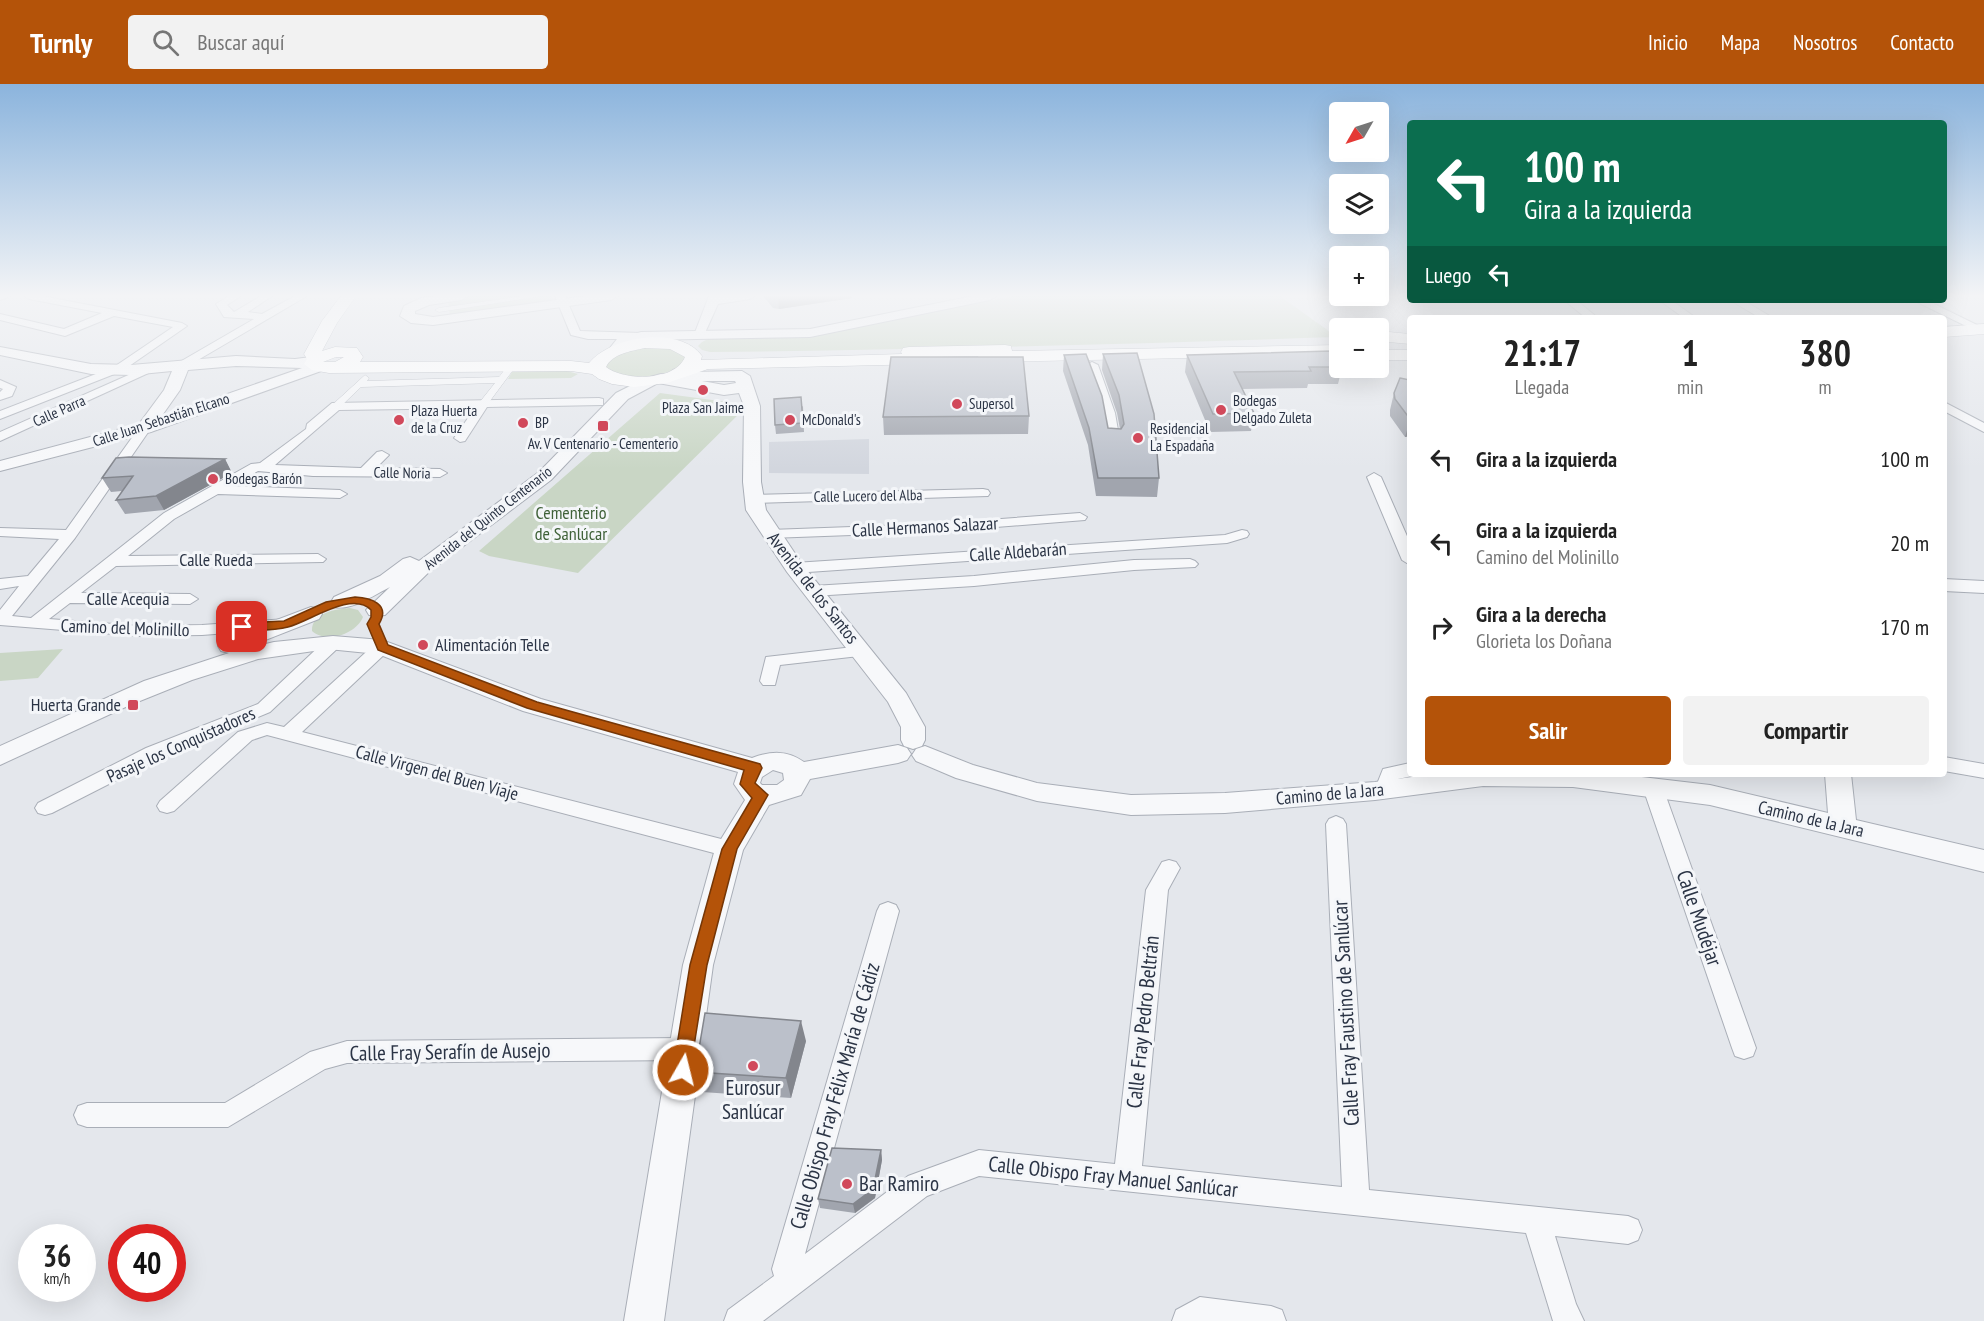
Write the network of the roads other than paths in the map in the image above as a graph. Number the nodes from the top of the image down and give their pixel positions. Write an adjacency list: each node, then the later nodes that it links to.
1 (14, 354): 24 (street)
2 (141, 354): 24 (street)
3 (202, 354): 20 (street)
4 (312, 354): 18 (main road)
5 (331, 354): 18 (main road)
6 (587, 354): 18 (main road)
7 (606, 354): 26 (main road)
8 (674, 354): 17 (street)
9 (682, 354): 17 (main road)
10 (684, 354): 17 (street)
11 (704, 354): 17 (street)
12 (869, 354): 17 (main road)
13 (1170, 354): 16 (main road)
14 (1389, 355): 15 (main road)
15 (1407, 355)
16 (1067, 356): 17 (main road); 21 (street)
17 (682, 358): 26 (main road); 52 (street, Avenida de los Santos); 72 (street, Avenida del Quinto Centenario)
18 (330, 360): 20 (street); 23 (main road); 35 (street, Calle Juan Sebastián Elcano)
19 (1124, 364): 21 (street)
20 (182, 365): 22 (street); 35 (street)
21 (1092, 365): 39 (street)
22 (151, 368): 24 (street); 37 (street, Calle Parra)
23 (375, 368): 25 (main road); 28 (street)
24 (118, 369): 34 (street)
25 (507, 373): 26 (main road); 28 (street); 31 (street)
26 (602, 374): 30 (street, Avenida del Quinto Centenario)
27 (0, 384): 29 (street)
28 (359, 384): 32 (street)
29 (0, 396)
30 (599, 402): 31 (street); 70 (street, Avenida del Quinto Centenario)
31 (484, 403): 32 (street); 38 (street)
32 (336, 406): 45 (street)
33 (1947, 408): 36 (street)
34 (0, 415)
35 (145, 428): 42 (street, Calle Juan Sebastián Elcano); 43 (street)
36 (1984, 428)
37 (0, 437)
38 (460, 438)
39 (1114, 442)
40 (382, 455): 46 (street, Calle Noria)
41 (137, 464): 43 (street)
42 (0, 466)
43 (120, 466): 57 (street)
44 (235, 466): 45 (street, Calle Noria)
45 (260, 467): 46 (street, Calle Noria); 49 (street)
46 (365, 472): 47 (street, Calle Noria)
47 (440, 473)
48 (1374, 477): 58 (street)
49 (218, 490): 51 (street); 60 (street)
50 (982, 493): 52 (street, Calle Lucero del Alba)
51 (340, 494)
52 (753, 499): 55 (street, Avenida de los Santos)
53 (1080, 517): 55 (street, Calle Hermanos Salazar)
54 (0, 532): 57 (street)
55 (771, 534): 62 (street, Avenida de los Santos)
56 (1242, 534): 62 (street, Calle Aldebarán)
57 (70, 535): 63 (street)
58 (1407, 553)
59 (318, 559): 60 (street, Calle Rueda)
60 (113, 561): 68 (street)
61 (1190, 564): 67 (street)
62 (794, 568): 67 (street, Avenida de los Santos)
63 (33, 580): 64 (street); 73 (street)
64 (0, 584)
65 (1947, 585): 66 (street)
66 (1984, 587)
67 (813, 591): 78 (street, Avenida de los Santos)
68 (65, 598): 69 (street, Calle Acequia); 74 (street)
69 (190, 599)
70 (342, 602): 71 (street, Avenida del Quinto Centenario); 72 (street)
71 (310, 614): 75 (street); 76 (street)
72 (375, 617): 76 (street, Avenida del Quinto Centenario); 77 (street)
73 (0, 620): 74 (street, Camino del Molinillo)
74 (33, 624): 75 (street, Camino del Molinillo)
75 (286, 624): 81 (street)
76 (327, 643): 77 (street); 83 (street); 93 (street, Pasaje los Conquistadores)
77 (382, 647): 80 (street); 89 (street)
78 (862, 651): 79 (street); 82 (street, Avenida de los Santos)
79 (769, 681)
80 (288, 734): 92 (street, Calle Virgen del Buen Viaje); 96 (street, Calle Virgen del Buen Viaje)
81 (0, 741)
82 (912, 750): 89 (street); 91 (street, Camino de la Jara)
83 (0, 756)
84 (1947, 765): 86 (street)
85 (1407, 771): 91 (street)
86 (1984, 771)
87 (1838, 777): 95 (street)
88 (1611, 778): 90 (street, Camino de la Jara); 91 (street, Camino de la Jara)
89 (758, 782): 96 (street)
90 (1653, 788): 95 (street, Camino de la Jara); 100 (street, Calle Mudéjar)
91 (1385, 789)
92 (167, 806)
93 (45, 808)
94 (1336, 824): 104 (street, Calle Fray Faustino de Sanlúcar)
95 (1844, 826): 97 (street, Camino de la Jara)
96 (729, 849): 101 (street)
97 (1984, 861)
98 (1169, 868): 103 (street, Calle Fray Pedro Beltrán)
99 (888, 911): 107 (street, Calle Obispo Fray Félix María de Cádiz)
100 (1744, 1048)
101 (686, 1049): 102 (street, Calle Fray Serafín de Ausejo); 108 (street)
102 (87, 1115)
103 (1126, 1178): 104 (street, Calle Obispo Fray Manuel Sanlúcar); 107 (street, Calle Obispo Fray Manuel Sanlúcar)
104 (1356, 1202): 105 (street, Calle Obispo Fray Manuel Sanlúcar)
105 (1536, 1221): 106 (street, Calle Obispo Fray Manuel Sanlúcar); 112 (street)
106 (1628, 1230)
107 (792, 1281): 109 (street, Calle Obispo Fray Manuel Sanlúcar)
108 (644, 1321)
109 (739, 1321)
110 (1187, 1321): 111 (street)
111 (1271, 1321)
112 (1569, 1321)

